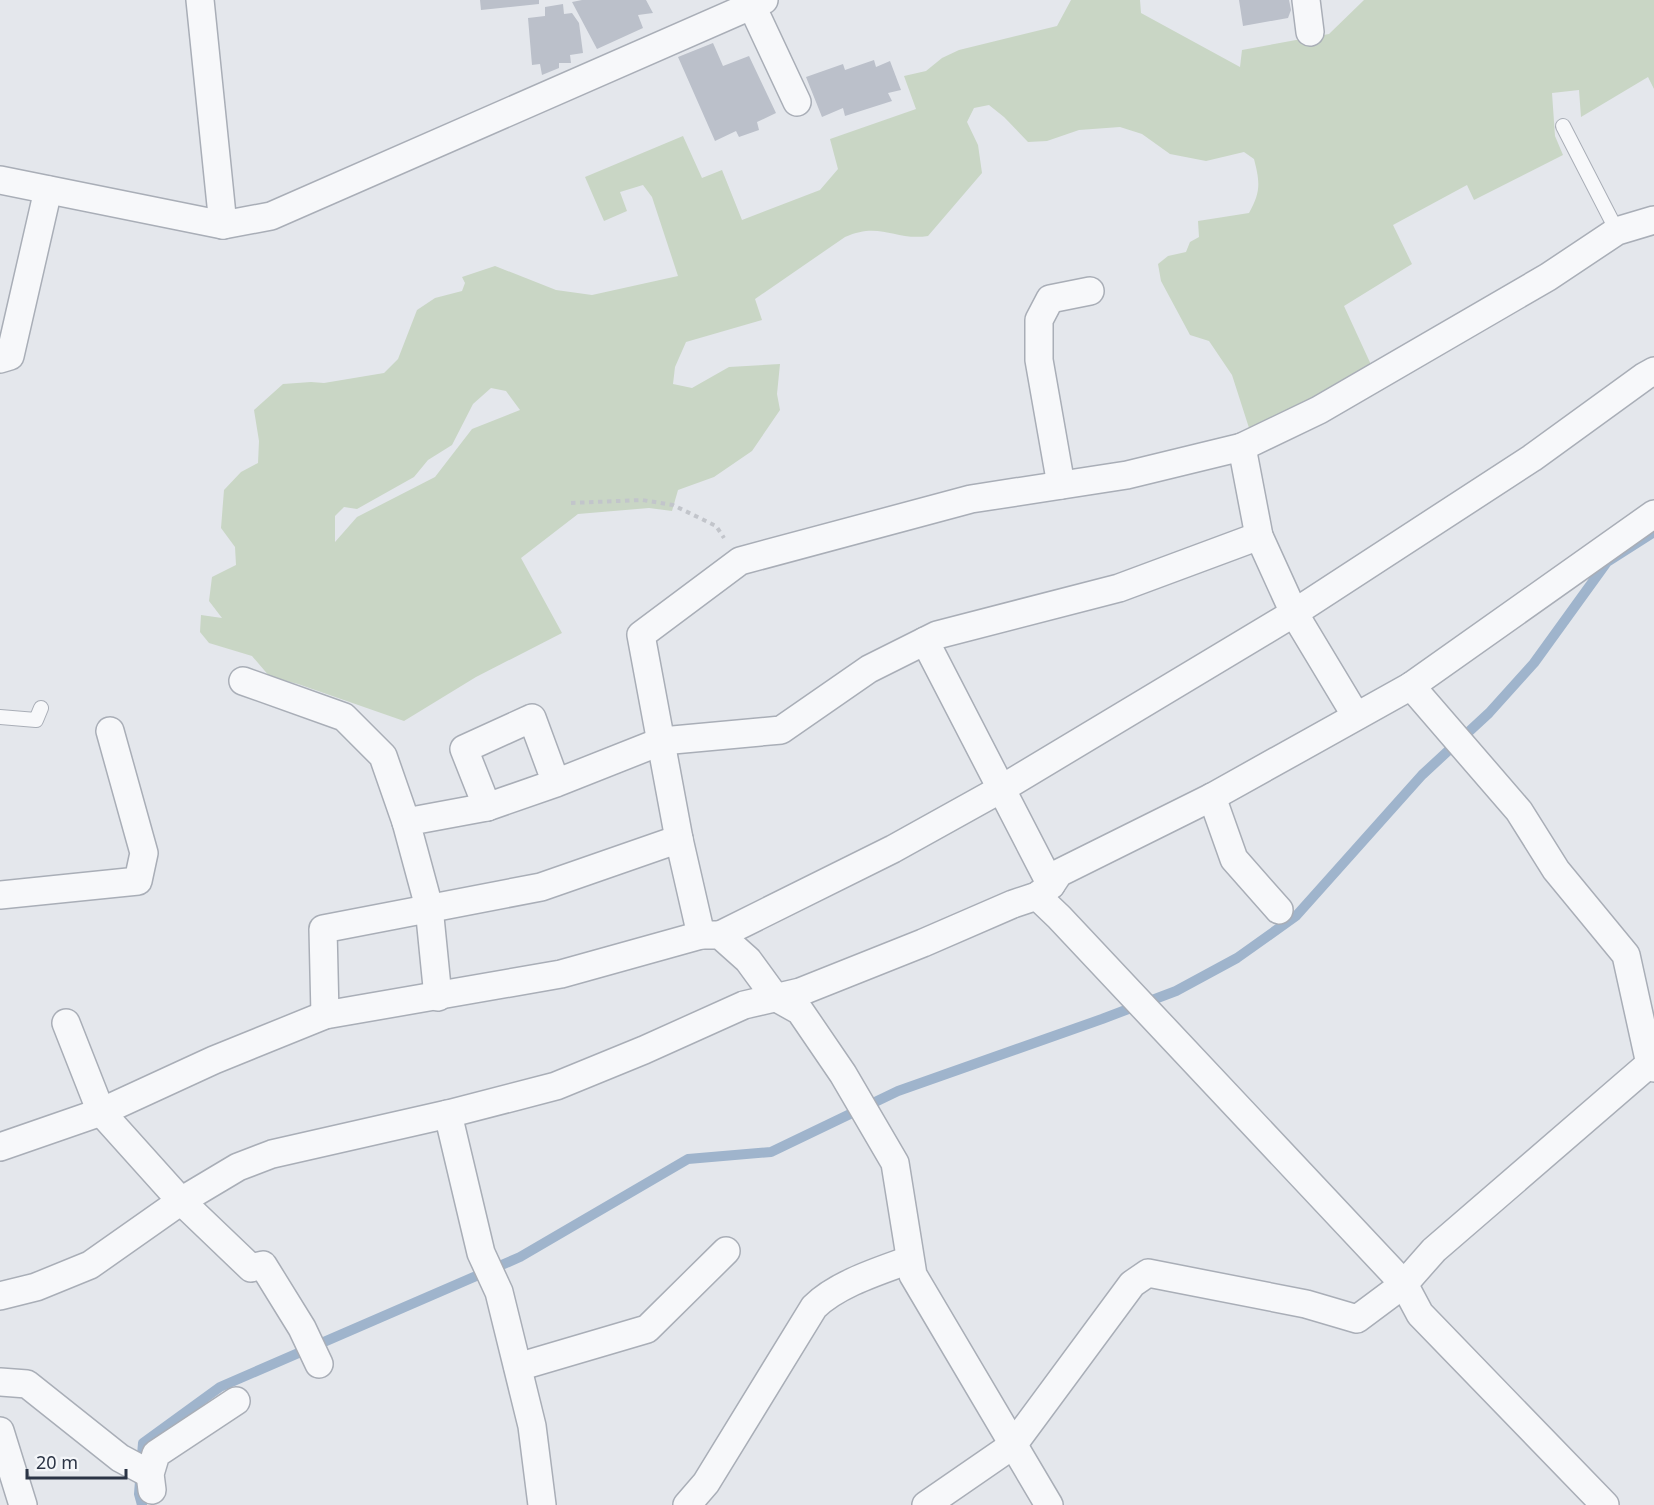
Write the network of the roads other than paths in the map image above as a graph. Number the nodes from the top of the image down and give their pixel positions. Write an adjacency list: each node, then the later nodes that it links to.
1 (200, 0): 10 (street)
2 (1306, 0): 4 (street)
3 (758, 3): 5 (street); 10 (street)
4 (1310, 32)
5 (797, 102)
6 (1563, 126): 11 (lane)
7 (0, 180): 8 (street)
8 (48, 190): 10 (street); 13 (street)
9 (1654, 220): 11 (street)
10 (223, 225)
11 (1617, 231): 15 (street)
12 (1090, 291): 16 (street)
13 (0, 359)
14 (1654, 371): 19 (street)
15 (1242, 447): 16 (street); 18 (street)
16 (1061, 485): 27 (street)
17 (1654, 514): 22 (street)
18 (1259, 536): 19 (street); 20 (street)
19 (1294, 613): 24 (street); 29 (street)
20 (925, 641): 27 (street); 29 (street)
21 (243, 681): 32 (street)
22 (1411, 686): 24 (street); 43 (street)
23 (41, 708): 25 (lane)
24 (1356, 716): 30 (street)
25 (0, 717)
26 (110, 731): 35 (street)
27 (662, 741): 28 (street); 33 (street)
28 (556, 783): 31 (street); 31 (street)
29 (1001, 789): 34 (street); 38 (street)
30 (1212, 798): 34 (street); 37 (street)
31 (488, 807): 32 (street)
32 (406, 822): 36 (street)
33 (680, 839): 36 (street); 38 (street)
34 (1044, 890): 40 (street); 50 (street)
35 (0, 895)
36 (429, 907): 39 (street); 41 (street)
37 (1279, 910)
38 (710, 935): 39 (street); 40 (street)
39 (438, 997): 41 (street)
40 (775, 997): 45 (street); 49 (street)
41 (325, 1015): 44 (street)
42 (66, 1023): 44 (street)
43 (1653, 1064): 50 (street)
44 (101, 1112): 46 (street); 47 (street)
45 (448, 1114): 47 (street); 53 (street)
46 (0, 1147)
47 (181, 1201): 51 (street); 52 (street)
48 (726, 1251): 53 (street)
49 (909, 1260): 57 (street); 60 (street)
50 (1404, 1284): 57 (street); 63 (street)
51 (0, 1296)
52 (319, 1364)
53 (518, 1367): 59 (street)
54 (0, 1382): 55 (street)
55 (236, 1401)
56 (0, 1431): 58 (street)
57 (1013, 1445): 61 (street); 62 (street)
58 (23, 1505)
59 (542, 1505)
60 (687, 1505)
61 (926, 1505)
62 (1049, 1505)
63 (1605, 1505)

